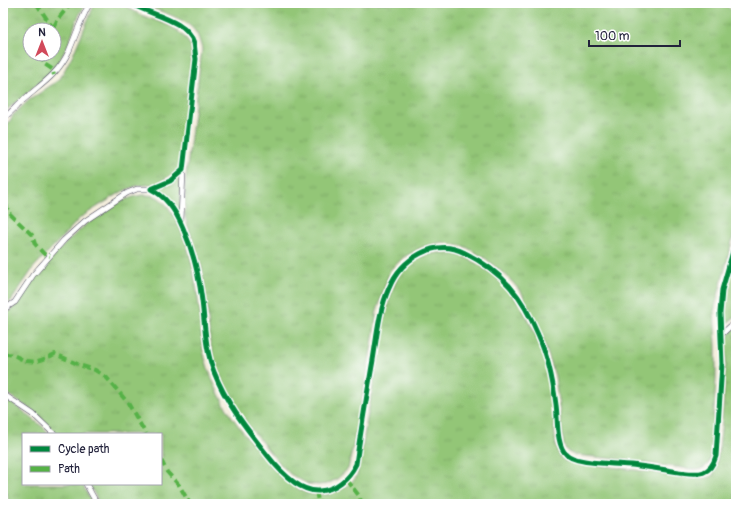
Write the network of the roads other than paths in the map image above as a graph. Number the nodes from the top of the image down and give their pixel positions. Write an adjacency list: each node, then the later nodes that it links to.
1 (90, 3): 5 (street)
2 (130, 3): 6 (street)
3 (733, 3): 4 (street)
4 (736, 6)
5 (3, 118)
6 (183, 170): 7 (street); 8 (street)
7 (151, 189): 8 (street); 10 (street)
8 (181, 223): 12 (street)
9 (736, 241): 12 (street)
10 (3, 310)
11 (736, 321): 12 (street)
12 (722, 334)
13 (3, 394): 14 (street)
14 (53, 433)
15 (87, 485): 16 (street)
16 (97, 504)

